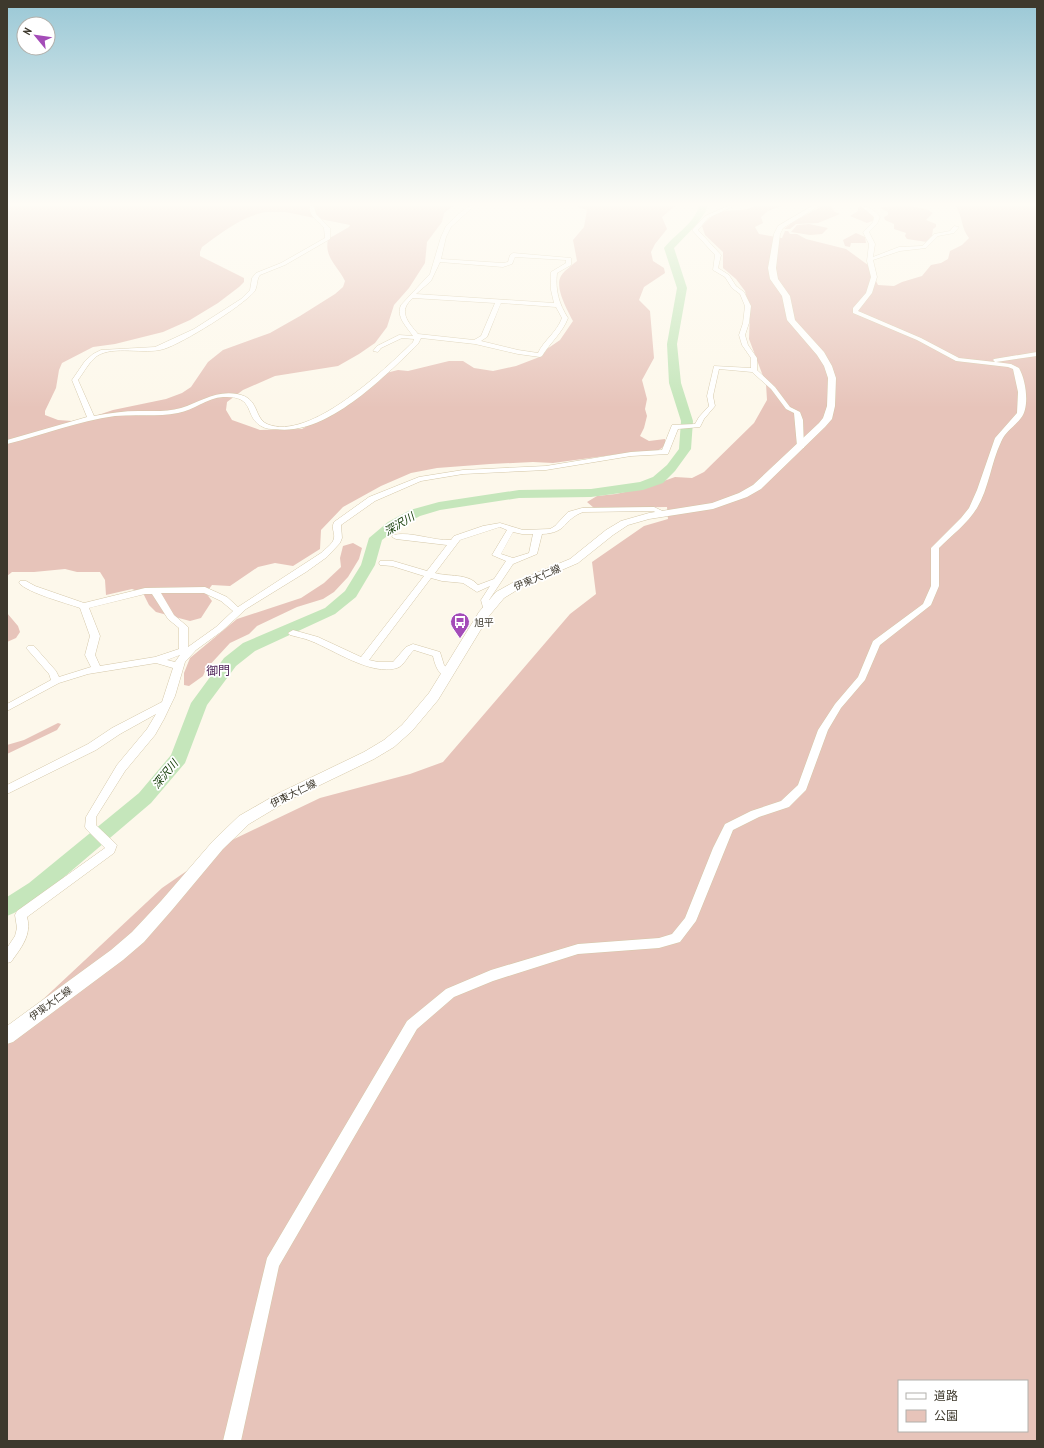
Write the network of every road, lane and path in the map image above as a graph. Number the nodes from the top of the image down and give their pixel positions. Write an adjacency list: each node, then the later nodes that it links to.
1 (259, 274): 16 (street)
2 (432, 274): 7 (street)
3 (554, 274): 9 (street)
4 (721, 274): 15 (street)
5 (773, 274): 18 (main road, 伊東大仁線)
6 (873, 274): 14 (street)
7 (413, 296): 8 (street); 10 (street)
8 (499, 302): 9 (street); 11 (street)
9 (557, 305): 11 (street)
10 (418, 337): 11 (street); 12 (street); 16 (street)
11 (475, 342)
12 (376, 351)
13 (1037, 354): 14 (street)
14 (985, 363): 47 (street)
15 (754, 370): 18 (street); 32 (street)
16 (91, 419): 17 (street)
17 (7, 442)
18 (801, 446): 19 (main road, 伊東大仁線)
19 (665, 514): 21 (street); 31 (main road, 伊東大仁線)
20 (511, 529): 21 (street); 23 (street); 24 (street)
21 (538, 532): 24 (street)
22 (396, 537): 23 (street)
23 (453, 542): 26 (street)
24 (511, 560): 27 (street)
25 (383, 563): 26 (street)
26 (429, 574): 27 (street); 37 (street)
27 (497, 581): 31 (street)
28 (23, 583): 30 (street)
29 (155, 591): 30 (street); 32 (street); 35 (street)
30 (84, 606): 39 (street)
31 (487, 609): 40 (main road, 伊東大仁線)
32 (238, 611): 35 (street)
33 (293, 633): 37 (street)
34 (31, 648): 41 (street)
35 (187, 650): 36 (street); 38 (street)
36 (156, 660): 38 (street); 39 (street)
37 (363, 661): 40 (street)
38 (178, 666): 42 (street)
39 (96, 669): 41 (street)
40 (448, 673): 46 (main road, 伊東大仁線)
41 (56, 681): 43 (street)
42 (167, 704): 44 (street); 45 (street)
43 (7, 708)
44 (7, 790)
45 (7, 958)
46 (7, 1036)
47 (232, 1441)

